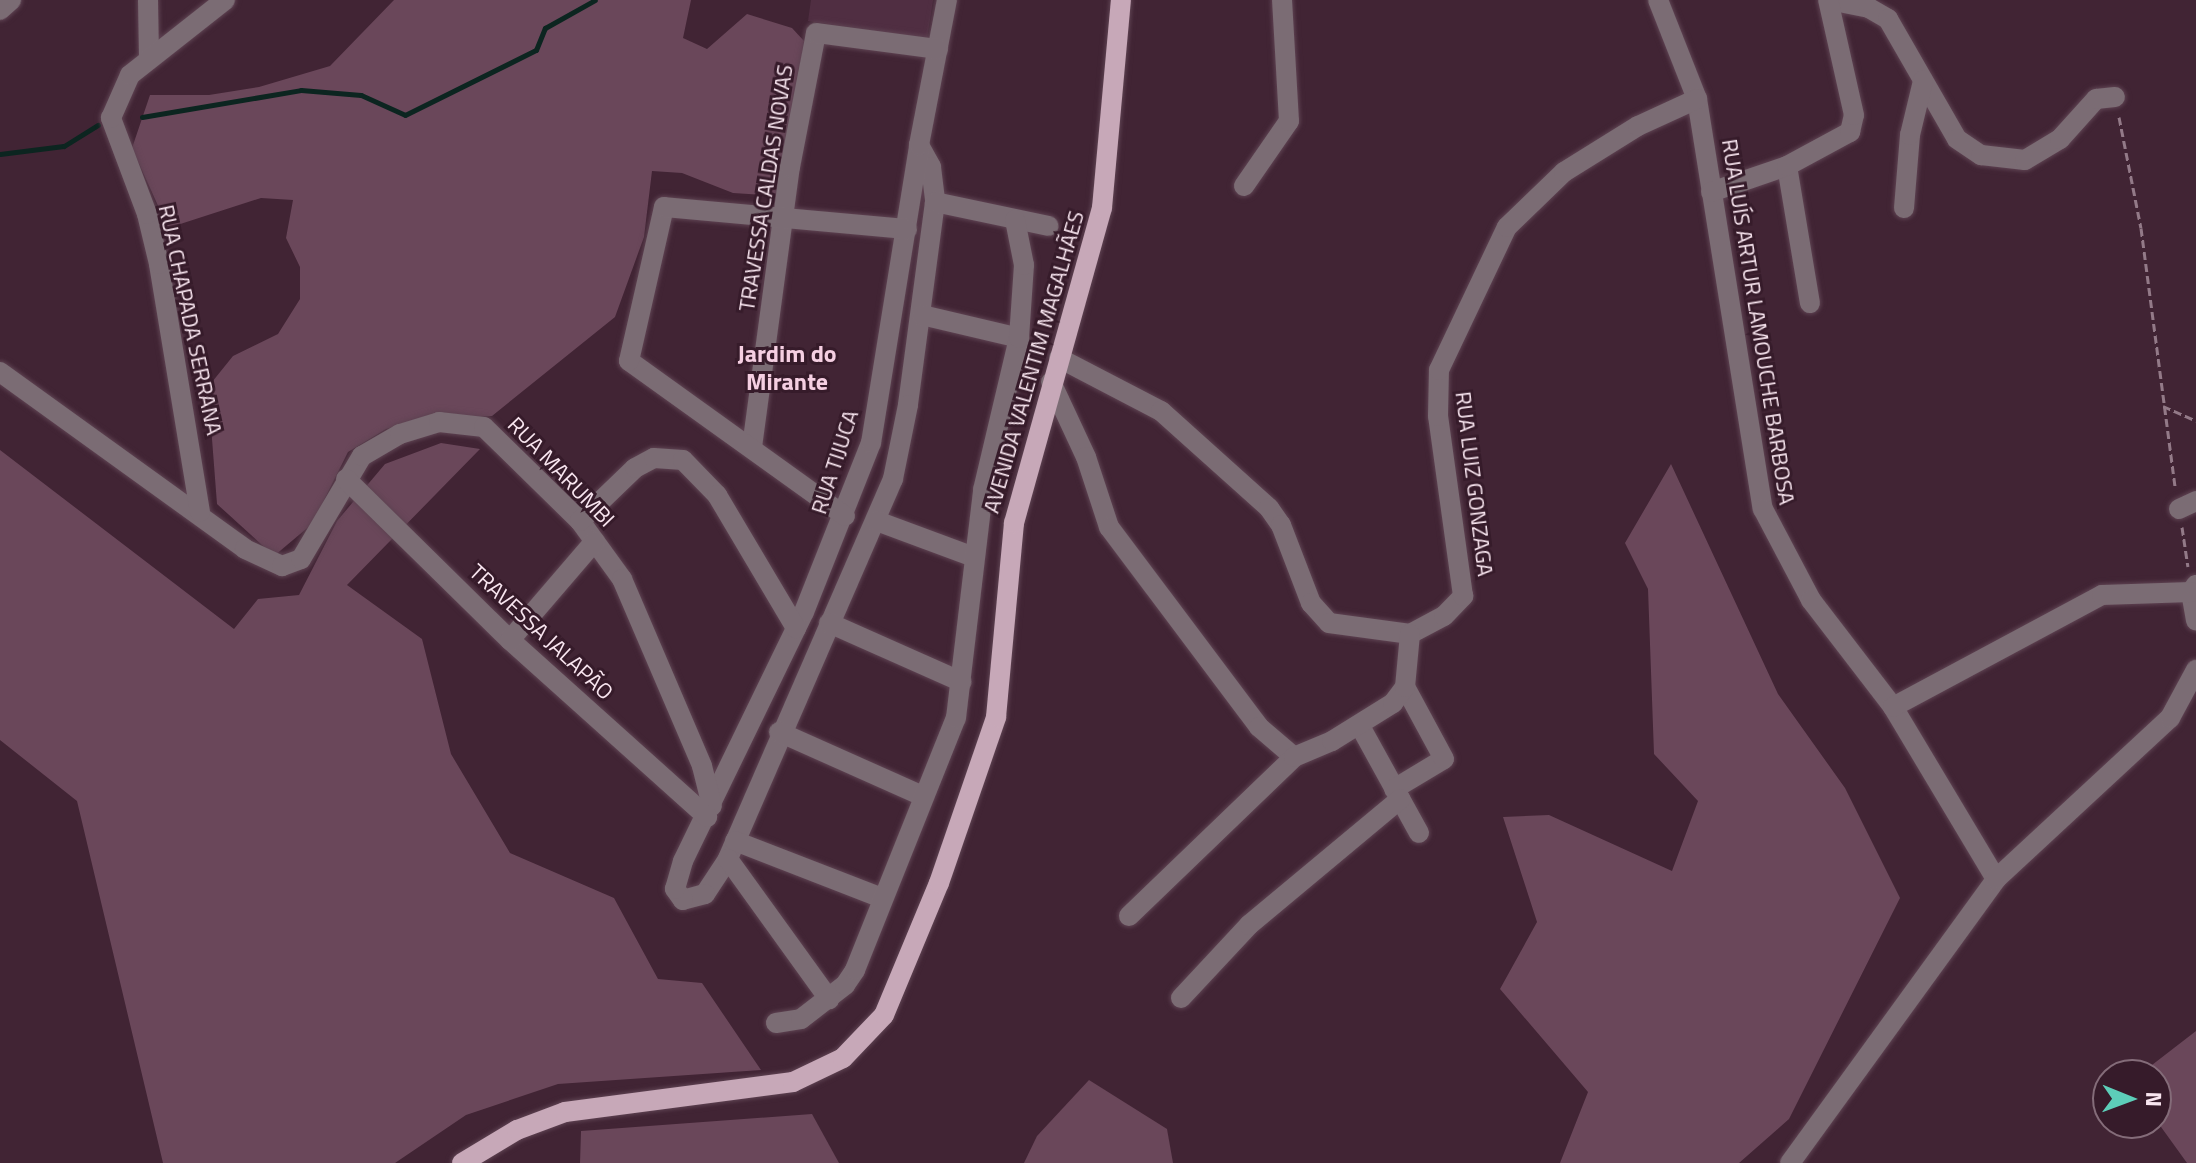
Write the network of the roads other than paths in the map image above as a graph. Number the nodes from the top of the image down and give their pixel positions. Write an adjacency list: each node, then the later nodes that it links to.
1 (11, 0): 9 (street)
2 (148, 0): 11 (street)
3 (225, 0): 11 (street, RUA CHAPADA SERRANA)
4 (947, 0): 10 (street, RUA TIJUCA)
5 (1121, 0): 28 (main road, AVENIDA VALENTIM MAGALHÃES)
6 (1282, 0): 17 (street)
7 (1658, 0): 14 (street, RUA LUÍS ARTUR LAMOUCHE BARBOSA)
8 (1829, 0): 12 (street); 16 (street)
9 (0, 10)
10 (938, 49): 15 (street, RUA TIJUCA); 21 (street, TRAVESSA CALDAS NOVAS)
11 (149, 58): 33 (street, RUA CHAPADA SERRANA)
12 (1923, 81): 13 (street); 20 (street)
13 (2115, 97)
14 (1697, 99): 18 (street, RUA LUÍS ARTUR LAMOUCHE BARBOSA); 43 (street, RUA LUIZ GONZAGA)
15 (919, 145): 19 (street); 24 (street, RUA TIJUCA)
16 (1787, 166): 18 (street); 25 (street)
17 (1244, 186)
18 (1711, 192): 48 (street, RUA LUÍS ARTUR LAMOUCHE BARBOSA)
19 (935, 202): 22 (street); 26 (street)
20 (1904, 208)
21 (783, 219): 24 (street); 31 (street, TRAVESSA CALDAS NOVAS); 31 (street)
22 (1015, 220): 23 (street); 27 (street)
23 (1049, 226)
24 (907, 229): 34 (street, RUA TIJUCA)
25 (1810, 303)
26 (922, 315): 27 (street); 36 (street)
27 (1019, 338): 38 (street)
28 (1059, 358): 30 (main road, AVENIDA VALENTIM MAGALHÃES); 43 (street)
29 (0, 372): 33 (street, RUA MARUMBI)
30 (1051, 382): 51 (street); 63 (main road, AVENIDA VALENTIM MAGALHÃES)
31 (752, 447): 34 (street)
32 (346, 479): 33 (street, RUA MARUMBI); 35 (street, RUA MARUMBI); 44 (street, TRAVESSA JALAPÃO)
33 (200, 512)
34 (845, 516): 42 (street, RUA TIJUCA)
35 (580, 521): 37 (street, RUA MARUMBI); 42 (street)
36 (877, 521): 38 (street); 41 (street)
37 (595, 541): 44 (street); 54 (street, RUA MARUMBI)
38 (974, 557): 46 (street)
39 (2194, 588): 40 (street); 48 (street)
40 (2196, 621)
41 (829, 623): 46 (street); 50 (street)
42 (796, 628): 54 (street, RUA TIJUCA)
43 (1410, 634): 47 (street)
44 (510, 640): 54 (street, TRAVESSA JALAPÃO)
45 (2196, 670): 57 (street)
46 (962, 682): 53 (street)
47 (1405, 687): 49 (street); 52 (street)
48 (1893, 707): 57 (street, RUA LUÍS ARTUR LAMOUCHE BARBOSA)
49 (1360, 726): 51 (street); 52 (street)
50 (779, 732): 53 (street); 56 (street)
51 (1294, 757): 59 (street)
52 (1397, 794): 55 (street); 60 (street)
53 (923, 796): 58 (street)
54 (710, 811): 56 (street, RUA TIJUCA)
55 (1419, 833)
56 (731, 850): 58 (street); 61 (street)
57 (1996, 879): 64 (street)
58 (882, 898): 61 (street)
59 (1129, 916)
60 (1181, 998)
61 (829, 999): 62 (street)
62 (776, 1023)
63 (462, 1163)
64 (1790, 1163)

